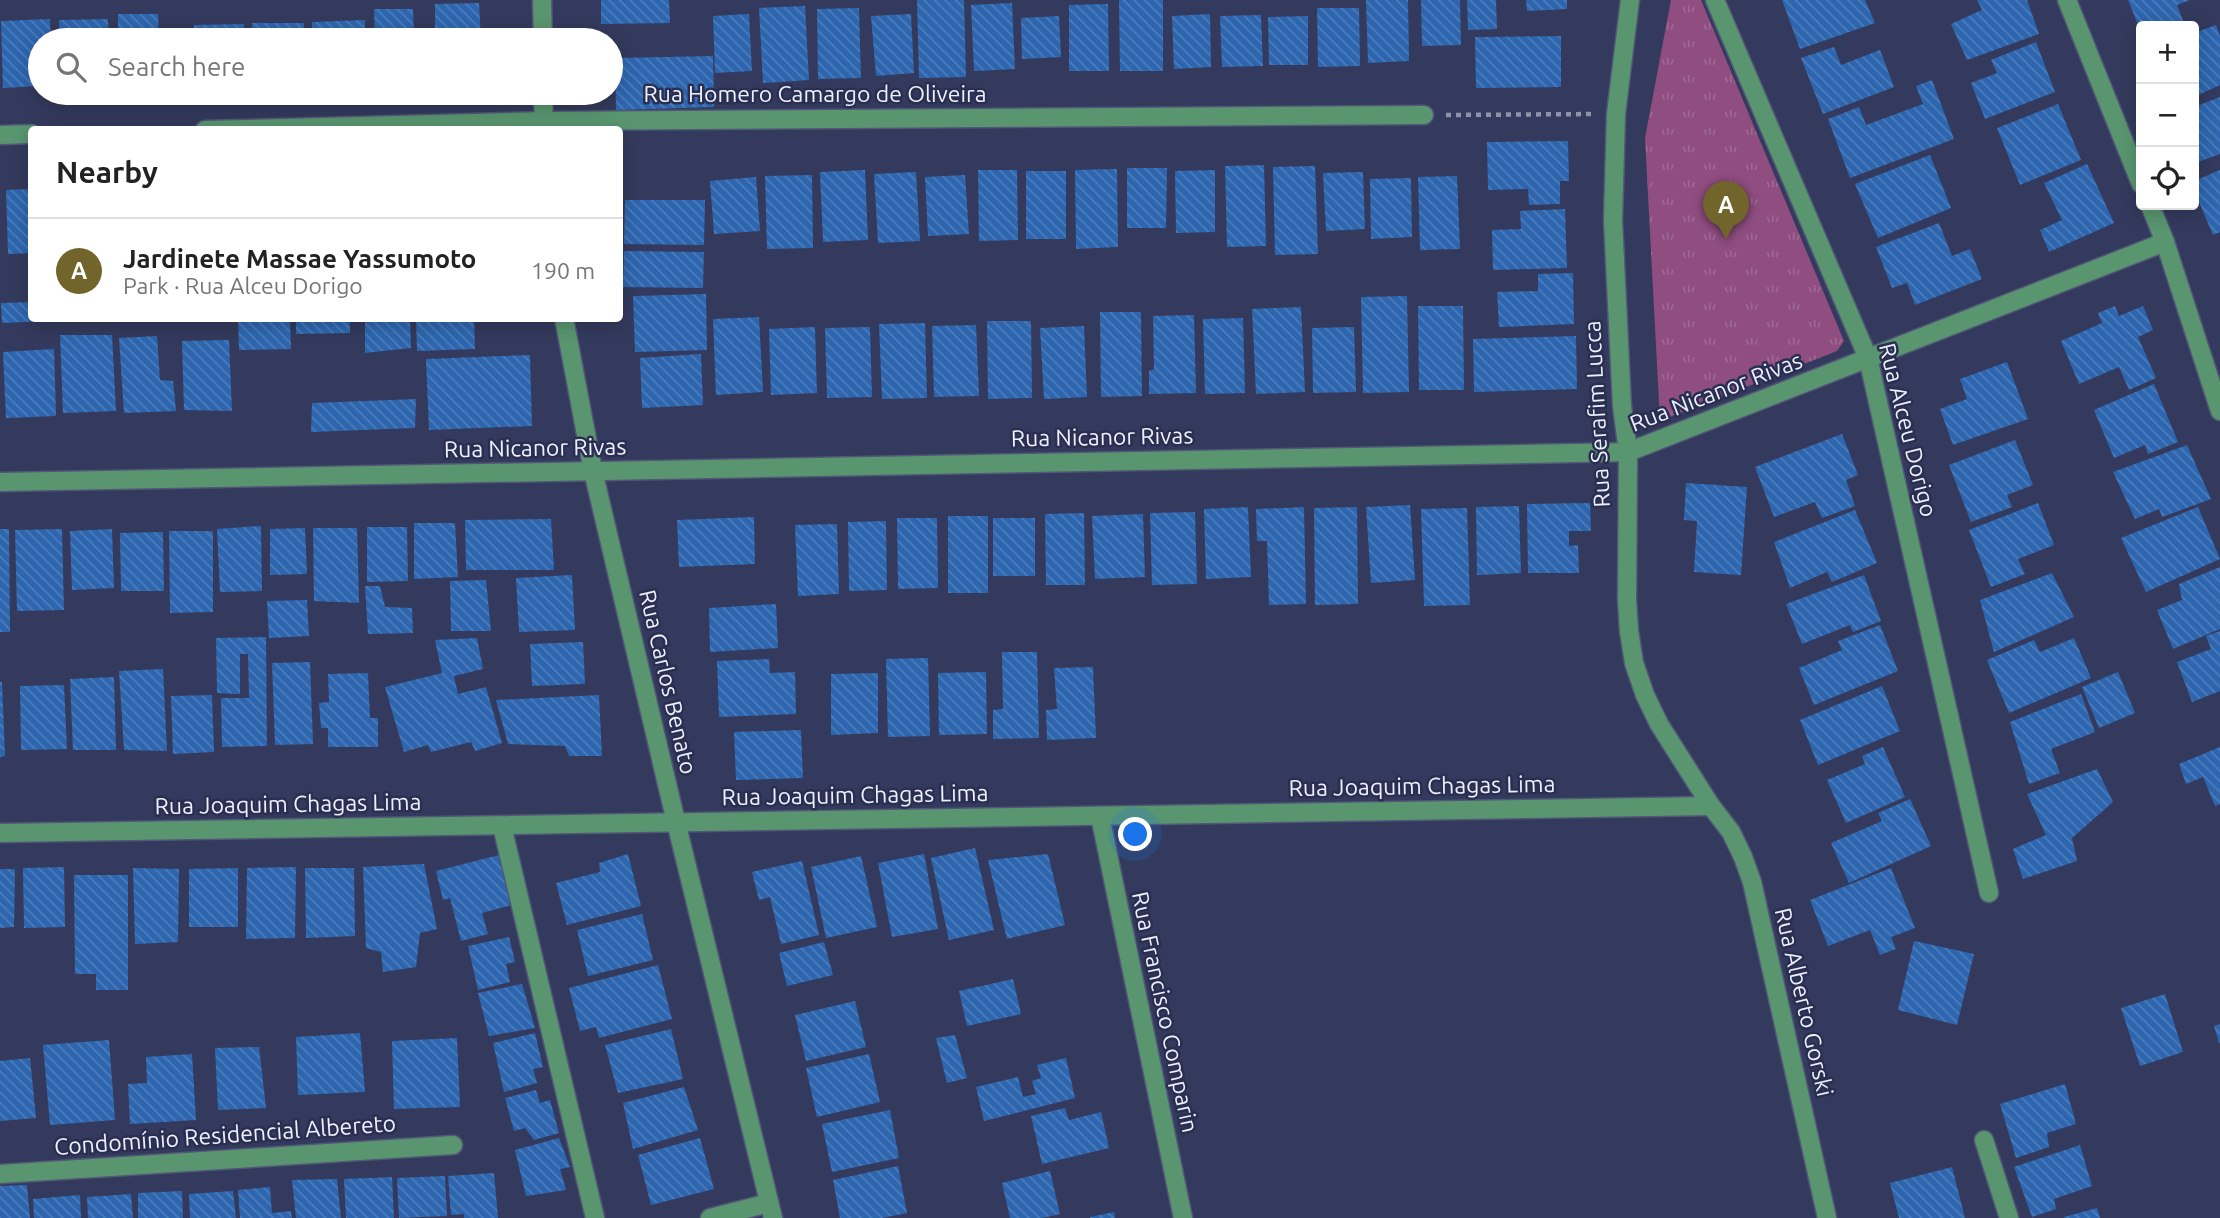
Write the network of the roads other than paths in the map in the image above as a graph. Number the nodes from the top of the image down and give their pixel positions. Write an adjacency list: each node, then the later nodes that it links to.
1 (542, 0): 5 (street)
2 (1630, 0): 18 (street, Rua Serafim Lucca)
3 (1715, 0): 16 (street, Rua Alceu Dorigo)
4 (2067, 0): 12 (street)
5 (543, 28)
6 (543, 105): 8 (street)
7 (1424, 115): 8 (street, Rua Homero Camargo de Oliveira)
8 (544, 125): 9 (street, Rua Homero Camargo de Oliveira)
9 (476, 126)
10 (28, 134): 11 (street)
11 (0, 135)
12 (2136, 172)
13 (2152, 210): 14 (street)
14 (2165, 242): 16 (street, Rua Nicanor Rivas); 17 (street)
15 (565, 322): 19 (street, Rua Carlos Benato)
16 (1868, 358): 18 (street, Rua Nicanor Rivas); 26 (street, Rua Alceu Dorigo)
17 (2220, 411)
18 (1628, 452): 19 (street, Rua Nicanor Rivas); 21 (street, Rua Serafim Lucca)
19 (593, 471): 20 (street, Rua Nicanor Rivas); 23 (street, Rua Carlos Benato)
20 (0, 482)
21 (1711, 806): 22 (street, Rua Joaquim Chagas Lima); 34 (street, Rua Alberto Gorski)
22 (1100, 816): 23 (street, Rua Joaquim Chagas Lima); 33 (street, Rua Francisco Comparin)
23 (676, 822): 24 (street, Rua Joaquim Chagas Lima); 30 (street, Rua Carlos Benato)
24 (502, 826): 25 (street, Rua Joaquim Chagas Lima); 31 (street)
25 (0, 834)
26 (1989, 893)
27 (1984, 1140): 35 (street)
28 (453, 1145): 29 (street, Condomínio Residencial Albereto)
29 (0, 1174)
30 (771, 1210): 32 (street)
31 (595, 1218)
32 (710, 1218)
33 (1183, 1218)
34 (1828, 1218)
35 (2008, 1218)

